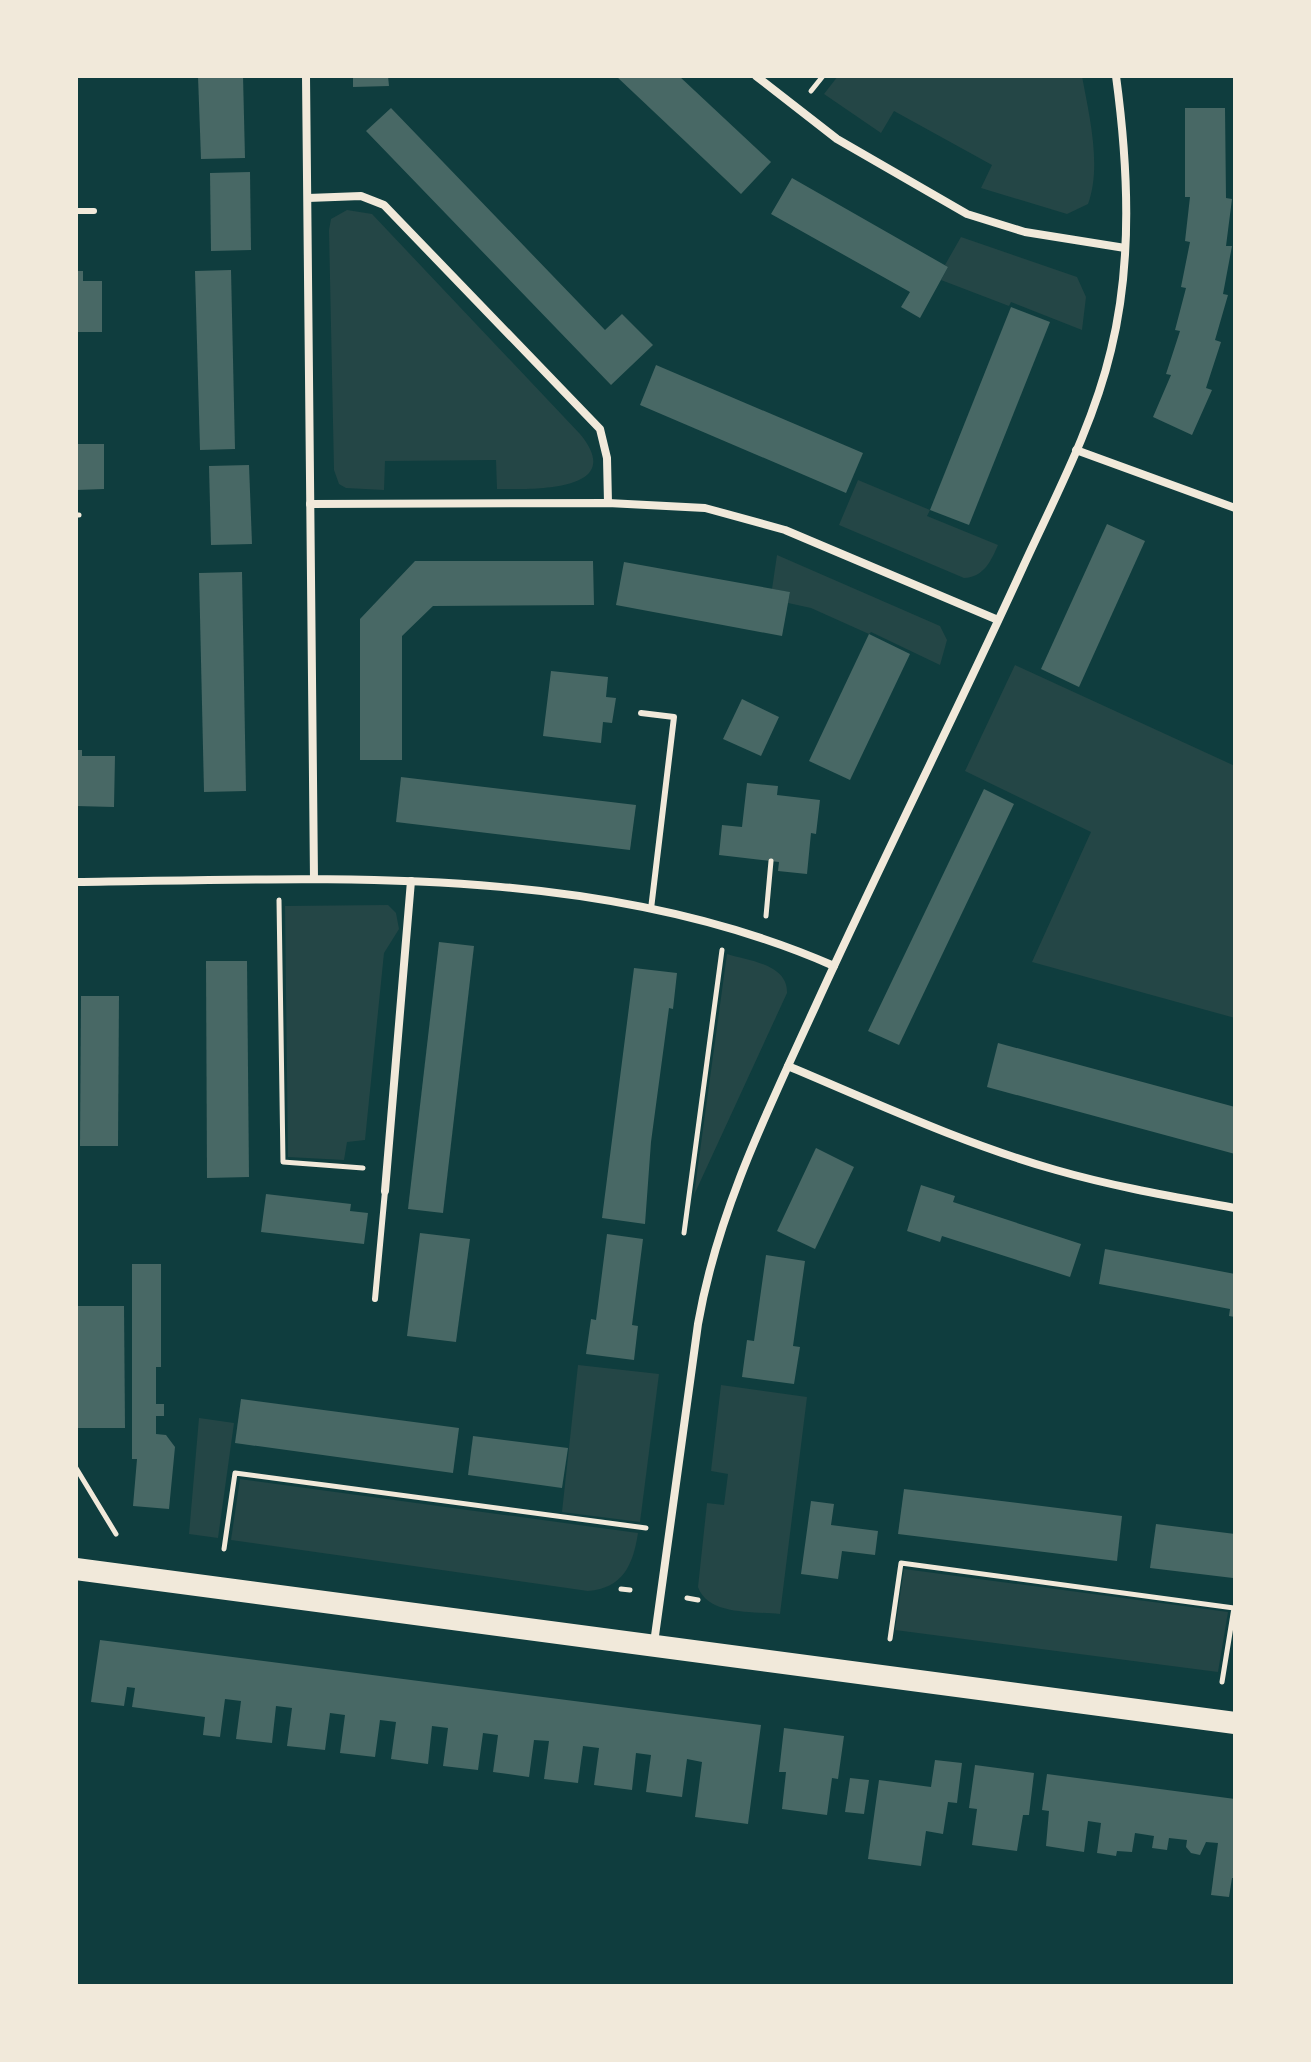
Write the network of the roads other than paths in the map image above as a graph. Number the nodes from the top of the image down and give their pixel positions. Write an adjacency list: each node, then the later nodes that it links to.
1 (306, 76): 4 (street)
2 (756, 76): 7 (street)
3 (1116, 76): 7 (street)
4 (308, 198): 9 (street); 10 (street)
5 (76, 211): 6 (lane)
6 (94, 211)
7 (1125, 248): 8 (street)
8 (1076, 450): 11 (street); 12 (street)
9 (608, 503): 10 (street); 12 (street)
10 (310, 504): 14 (street)
11 (1235, 508)
12 (998, 620): 18 (street)
13 (641, 713): 17 (lane)
14 (314, 879): 15 (street); 16 (street)
15 (411, 881): 17 (street); 20 (street)
16 (76, 882)
17 (651, 909): 18 (street)
18 (834, 966): 19 (street)
19 (788, 1066): 21 (street); 24 (street)
20 (385, 1191): 22 (lane)
21 (1235, 1208)
22 (375, 1299)
23 (76, 1569): 24 (highway)
24 (654, 1644): 25 (highway)
25 (1235, 1723)

